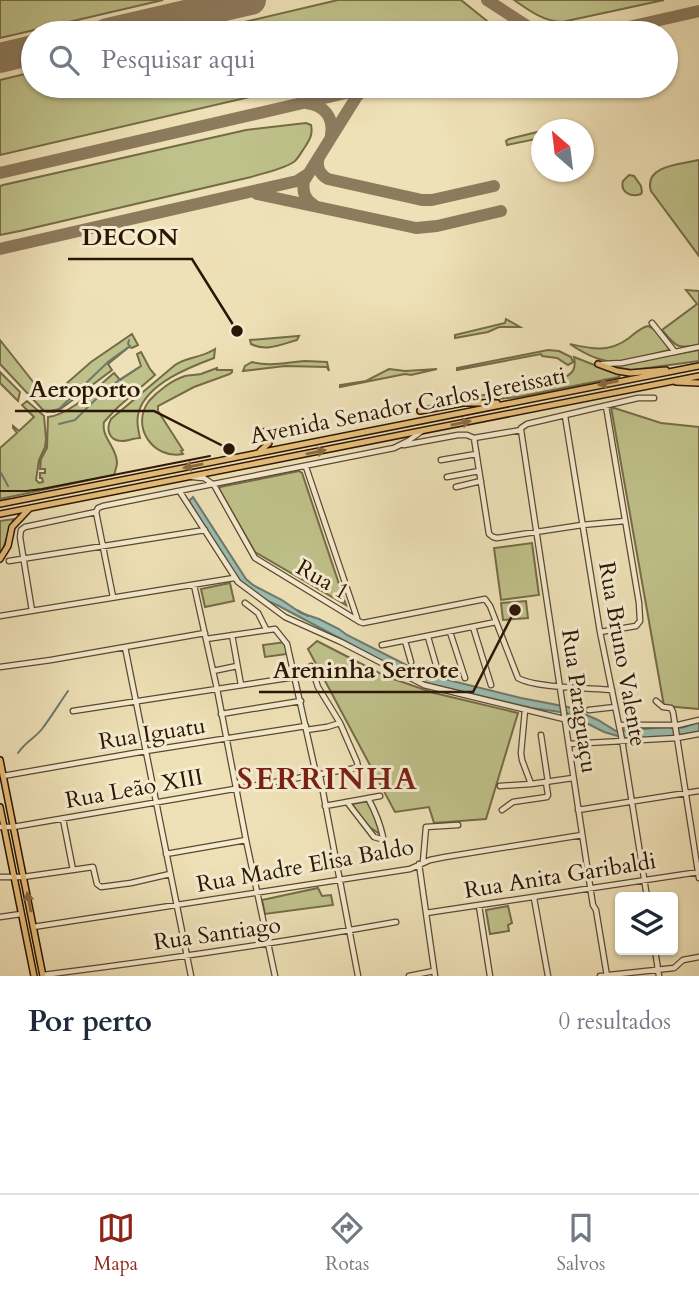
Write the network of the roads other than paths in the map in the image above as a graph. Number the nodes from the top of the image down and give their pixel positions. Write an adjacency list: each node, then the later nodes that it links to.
1 (653, 323): 3 (street)
2 (699, 347): 3 (street)
3 (675, 352): 4 (street)
4 (598, 364): 6 (main road)
5 (699, 366): 6 (main road, Avenida Senador Carlos Jereissati)
6 (683, 369): 12 (main road, Avenida Senador Carlos Jereissati, one-way to 12)
7 (699, 376): 8 (main road, Avenida Senador Carlos Jereissati)
8 (673, 381): 9 (main road); 11 (main road, Avenida Senador Carlos Jereissati)
9 (699, 383)
10 (654, 398): 13 (street)
11 (578, 400): 15 (street); 18 (main road, Avenida Senador Carlos Jereissati, one-way to 11)
12 (514, 402): 14 (main road); 22 (main road, Avenida Senador Carlos Jereissati)
13 (606, 406): 15 (street); 37 (street)
14 (421, 411)
15 (581, 412): 16 (street)
16 (565, 416): 17 (street); 38 (street, Rua Bruno Valente)
17 (521, 430): 20 (street); 40 (street, Rua Paraguaçu)
18 (422, 431): 21 (street); 27 (main road, Avenida Senador Carlos Jereissati, one-way to 18)
19 (264, 432): 22 (main road)
20 (474, 439): 21 (street); 23 (street)
21 (400, 446): 25 (street)
22 (256, 453): 33 (main road, Avenida Senador Carlos Jereissati, one-way to 33)
23 (476, 454): 24 (street); 26 (street)
24 (441, 460)
25 (306, 467): 30 (street); 51 (street)
26 (479, 471): 28 (street); 29 (street)
27 (188, 477): 30 (street); 34 (main road, Avenida Senador Carlos Jereissati)
28 (447, 477)
29 (481, 481): 31 (street); 40 (street)
30 (214, 485): 32 (street); 51 (street, Rua 1)
31 (456, 487)
32 (179, 492): 35 (street); 39 (street)
33 (3, 504)
34 (29, 508): 36 (main road, Avenida Senador Carlos Jereissati); 42 (main road)
35 (96, 512): 41 (street); 43 (street)
36 (0, 514)
37 (625, 521): 38 (street); 56 (street)
38 (582, 525): 40 (street); 56 (street, Rua Bruno Valente)
39 (205, 530): 41 (street); 45 (street)
40 (537, 532): 74 (street, Rua Paraguaçu)
41 (102, 547): 43 (street); 47 (street)
42 (0, 559)
43 (23, 559): 44 (street); 49 (street)
44 (9, 561)
45 (234, 578): 46 (street); 82 (street)
46 (194, 585): 47 (street); 57 (street)
47 (113, 597): 49 (street)
48 (245, 603): 54 (street)
49 (32, 611): 50 (street)
50 (0, 615)
51 (356, 618): 52 (street, Rua 1)
52 (496, 622): 53 (street); 74 (street)
53 (473, 627): 55 (street); 73 (street)
54 (266, 629): 58 (street); 70 (street)
55 (450, 632): 59 (street); 71 (street)
56 (600, 632): 76 (street, Rua Bruno Valente)
57 (205, 633): 60 (street); 63 (street)
58 (232, 635): 60 (street); 65 (street)
59 (428, 637): 61 (street); 69 (street)
60 (206, 639): 68 (street)
61 (405, 641): 62 (street); 64 (street)
62 (382, 645)
63 (125, 647): 67 (street); 77 (street)
64 (411, 662)
65 (237, 666): 68 (street); 72 (street)
66 (311, 666): 87 (street)
67 (0, 667)
68 (213, 671): 75 (street)
69 (439, 675)
70 (295, 677): 72 (street); 78 (street)
71 (465, 678)
72 (241, 685): 75 (street)
73 (491, 685)
74 (559, 686): 76 (street); 85 (street, Rua Paraguaçu)
75 (217, 689): 77 (street); 84 (street)
76 (612, 690): 80 (street, Rua Bruno Valente)
77 (135, 701): 83 (street); 97 (street)
78 (301, 701): 84 (street); 90 (street)
79 (656, 701): 89 (street)
80 (615, 706): 81 (street); 88 (street, Rua Bruno Valente)
81 (589, 709)
82 (525, 710): 85 (street); 103 (street)
83 (73, 711)
84 (221, 713): 94 (street)
85 (564, 718): 96 (street, Rua Paraguaçu)
86 (699, 720): 89 (street)
87 (340, 723): 90 (street, Rua Iguatu); 99 (street, Rua Leão XIII)
88 (619, 726): 89 (street); 95 (street, Rua Bruno Valente)
89 (675, 726): 93 (street)
90 (306, 728): 94 (street, Rua Iguatu); 99 (street)
91 (541, 734): 102 (street)
92 (699, 734): 93 (street)
93 (676, 737): 95 (street); 107 (street)
94 (226, 739): 97 (street, Rua Iguatu); 105 (street)
95 (622, 741): 96 (street); 112 (street, Rua Bruno Valente)
96 (569, 744): 101 (street, Rua Paraguaçu)
97 (145, 751): 100 (street, Rua Iguatu); 110 (street)
98 (0, 760): 100 (main road)
99 (316, 774): 105 (street, Rua Leão XIII); 113 (street)
100 (3, 776): 120 (main road)
101 (573, 778): 102 (street); 116 (street, Rua Paraguaçu)
102 (547, 782): 103 (street); 115 (street)
103 (531, 784): 104 (street)
104 (500, 786)
105 (236, 788): 110 (street, Rua Leão XIII); 122 (street)
106 (699, 791): 107 (street)
107 (685, 793): 112 (street); 127 (street)
108 (380, 796): 109 (street)
109 (368, 799): 111 (street); 111 (street)
110 (156, 802): 117 (street, Rua Leão XIII); 123 (street)
111 (347, 802): 113 (street)
112 (631, 802): 116 (street); 132 (street, Rua Bruno Valente)
113 (325, 806): 131 (street)
114 (0, 807): 119 (main road)
115 (502, 810)
116 (578, 810): 121 (street, Rua Paraguaçu)
117 (63, 818): 120 (street, Rua Leão XIII); 125 (street)
118 (457, 825): 124 (street)
119 (2, 827): 120 (street, Rua Leão XIII); 129 (main road)
120 (13, 827): 130 (main road)
121 (582, 835): 124 (street, Rua Madre Elisa Baldo); 133 (street, Rua Paraguaçu)
122 (246, 841): 123 (street); 134 (street)
123 (166, 854): 126 (street)
124 (421, 863): 131 (street, Rua Madre Elisa Baldo); 139 (street)
125 (73, 870): 126 (street); 130 (street)
126 (170, 874): 137 (street)
127 (699, 874): 132 (street, Rua Anita Garibaldi)
128 (0, 877): 129 (street)
129 (14, 877): 130 (street); 140 (main road)
130 (23, 877): 143 (main road, one-way to 130)
131 (339, 880): 134 (street, Rua Madre Elisa Baldo); 144 (street)
132 (644, 880): 133 (street, Rua Anita Garibaldi); 135 (street, Rua Bruno Valente)
133 (590, 888): 136 (street, Rua Anita Garibaldi); 152 (street, Rua Paraguaçu)
134 (258, 892): 137 (street, Rua Madre Elisa Baldo); 145 (street)
135 (646, 892)
136 (534, 898): 138 (street, Rua Anita Garibaldi); 159 (street)
137 (177, 905): 143 (street, Rua Madre Elisa Baldo); 146 (street)
138 (479, 906): 139 (street, Rua Anita Garibaldi); 158 (street)
139 (426, 913): 150 (street)
140 (21, 914): 141 (street); 153 (main road)
141 (0, 917)
142 (396, 922): 144 (street, Rua Santiago)
143 (33, 927): 151 (main road)
144 (350, 931): 145 (street, Rua Santiago); 156 (street)
145 (268, 943): 146 (street, Rua Santiago); 155 (street)
146 (187, 955): 151 (street, Rua Santiago); 154 (street)
147 (656, 955): 149 (street)
148 (699, 957): 149 (street)
149 (658, 969): 152 (street); 161 (street)
150 (435, 974): 157 (street)
151 (43, 975)
152 (606, 975): 160 (street)
153 (34, 976)
154 (191, 976)
155 (275, 976)
156 (358, 976)
157 (409, 976)
158 (490, 976)
159 (548, 976)
160 (600, 976)
161 (659, 976)

